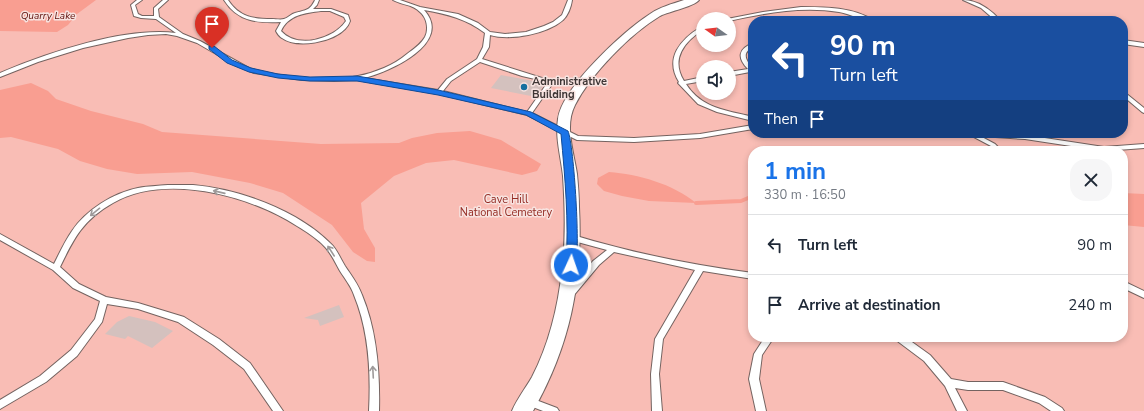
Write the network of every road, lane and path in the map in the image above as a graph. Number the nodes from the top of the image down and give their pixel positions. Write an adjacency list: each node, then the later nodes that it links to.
1 (140, 0): 17 (lane)
2 (166, 0): 17 (lane)
3 (226, 0): 19 (lane)
4 (317, 0): 12 (lane)
5 (395, 0): 11 (lane)
6 (570, 0): 20 (lane)
7 (694, 0): 32 (street)
8 (965, 0): 10 (lane)
9 (983, 0): 10 (lane)
10 (983, 7): 16 (lane)
11 (420, 8): 20 (lane); 31 (lane)
12 (309, 11): 19 (lane); 19 (lane)
13 (748, 16): 18 (lane)
14 (750, 16): 15 (lane)
15 (856, 16)
16 (993, 16)
17 (157, 18): 22 (lane)
18 (736, 19)
19 (285, 20)
20 (488, 33): 26 (lane)
21 (696, 33): 35 (lane)
22 (181, 34): 30 (lane); 31 (lane)
23 (1128, 43): 24 (lane)
24 (1144, 45)
25 (748, 48): 27 (lane)
26 (479, 60): 34 (lane); 36 (lane)
27 (748, 67)
28 (748, 71): 29 (lane)
29 (736, 73)
30 (0, 75)
31 (357, 79): 36 (lane)
32 (586, 80): 34 (lane); 42 (street)
33 (696, 80): 35 (lane)
34 (551, 81): 39 (lane)
35 (681, 83): 40 (lane)
36 (438, 92): 39 (lane)
37 (1128, 97): 38 (lane)
38 (1144, 111)
39 (529, 114): 42 (lane)
40 (748, 118)
41 (748, 128): 42 (lane)
42 (565, 133): 50 (street)
43 (980, 138): 45 (lane)
44 (1038, 138): 46 (lane)
45 (994, 146)
46 (1091, 146)
47 (1144, 146): 48 (lane)
48 (1128, 149)
49 (0, 237): 52 (lane)
50 (573, 238): 51 (lane); 57 (street)
51 (612, 250): 53 (lane); 57 (lane)
52 (56, 268): 58 (lane); 65 (lane, one-way to 52)
53 (700, 269): 54 (lane); 67 (lane)
54 (748, 275)
55 (1128, 287): 56 (lane)
56 (1144, 295)
57 (569, 296): 63 (street)
58 (104, 300): 62 (lane); 64 (lane)
59 (766, 342): 68 (lane)
60 (906, 342): 61 (lane)
61 (948, 382): 69 (lane); 70 (lane)
62 (0, 405)
63 (525, 406): 66 (lane)
64 (278, 411)
65 (374, 411)
66 (554, 411)
67 (657, 411)
68 (761, 411)
69 (962, 411)
70 (1059, 411)

